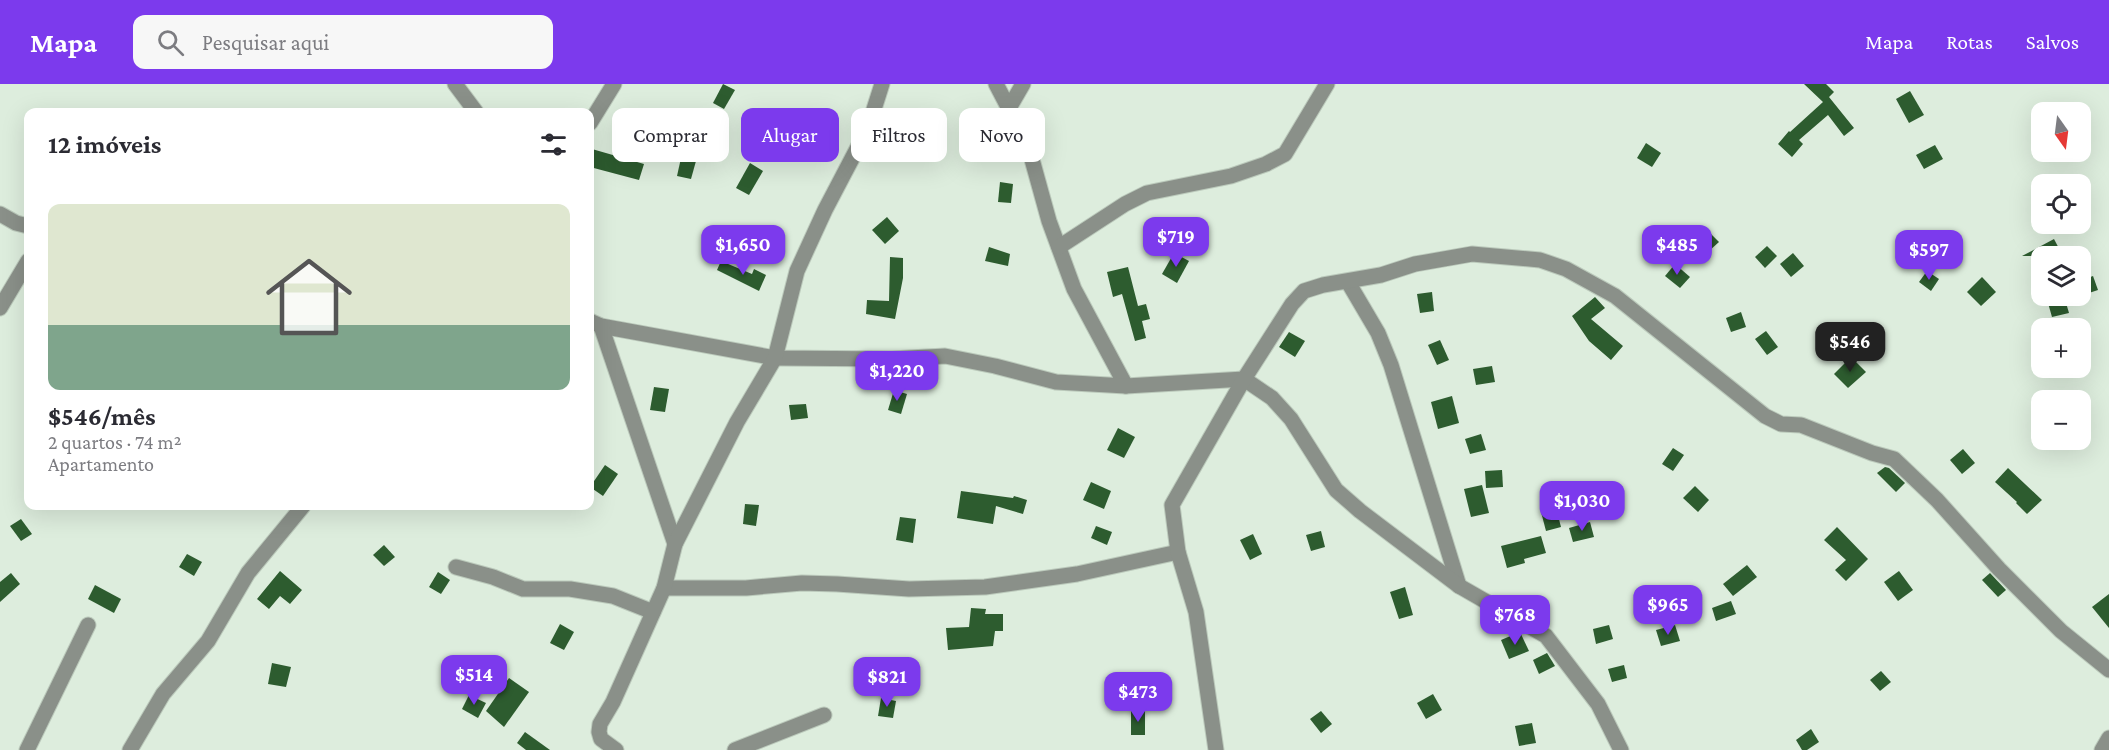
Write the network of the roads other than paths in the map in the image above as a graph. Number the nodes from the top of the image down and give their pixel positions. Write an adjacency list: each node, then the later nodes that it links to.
1 (455, 84): 7 (street)
2 (614, 84): 9 (street)
3 (882, 84): 18 (street)
4 (996, 84): 8 (street)
5 (1023, 84): 8 (street)
6 (1327, 84): 13 (street)
7 (474, 108)
8 (1009, 108)
9 (594, 116)
10 (1033, 162): 13 (street)
11 (0, 214): 12 (street)
12 (24, 225)
13 (1059, 246): 20 (street)
14 (24, 268): 16 (street)
15 (1348, 282): 19 (street); 25 (street); 29 (street)
16 (0, 308)
17 (595, 323): 18 (street); 22 (street)
18 (775, 358): 20 (street); 22 (street)
19 (1244, 379): 20 (street); 23 (street); 25 (street)
20 (1126, 386)
21 (300, 510): 33 (street)
22 (675, 544): 26 (street)
23 (1178, 552): 26 (street); 36 (street)
24 (456, 567): 27 (street)
25 (1459, 586): 37 (street)
26 (664, 588): 27 (street)
27 (653, 612): 34 (street)
28 (88, 625): 32 (street)
29 (2109, 670)
30 (824, 715): 35 (street)
31 (2109, 738): 38 (street)
32 (27, 750)
33 (130, 750)
34 (616, 750)
35 (735, 750)
36 (1216, 750)
37 (1621, 750)
38 (2102, 750)

